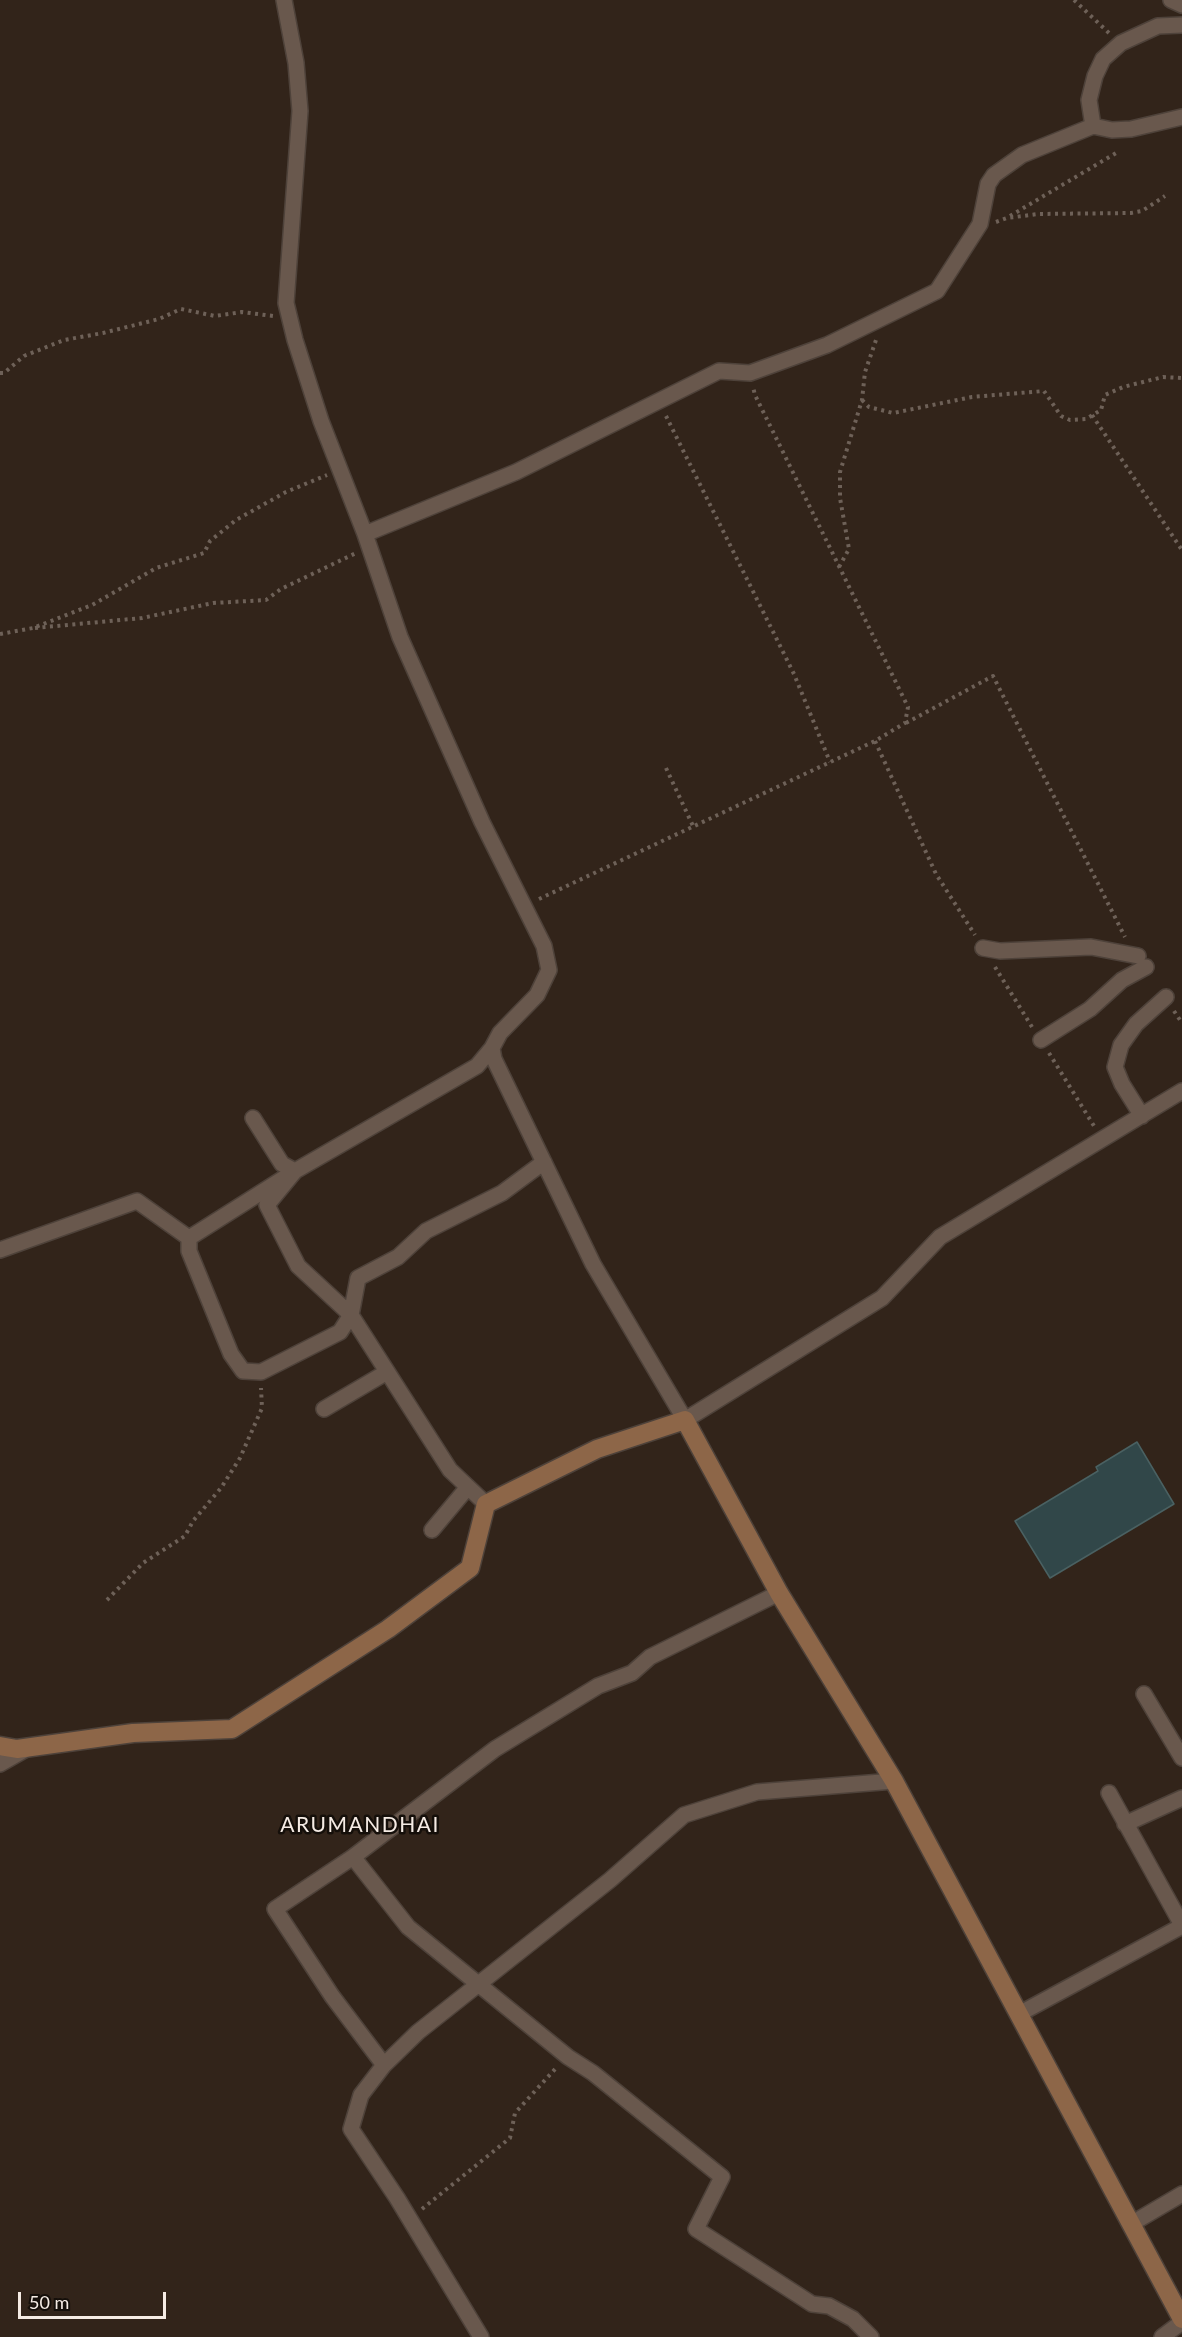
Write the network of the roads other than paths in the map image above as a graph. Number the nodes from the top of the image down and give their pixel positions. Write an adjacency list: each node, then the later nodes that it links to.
1 (284, 0): 7 (street)
2 (1171, 0): 3 (street)
3 (1182, 5)
4 (1182, 25): 6 (street)
5 (1182, 117): 6 (street)
6 (1093, 126): 7 (street)
7 (366, 534): 11 (street)
8 (983, 948): 10 (street)
9 (1166, 997): 13 (street)
10 (1041, 1040)
11 (492, 1048): 15 (street); 16 (street)
12 (1182, 1091): 13 (street)
13 (1142, 1116): 22 (street)
14 (253, 1119): 16 (street)
15 (544, 1162): 19 (street); 22 (street)
16 (295, 1171): 17 (street); 19 (street)
17 (189, 1238): 18 (street); 19 (street)
18 (0, 1250)
19 (351, 1315): 20 (street)
20 (387, 1372): 21 (street); 23 (street)
21 (324, 1409)
22 (685, 1420): 24 (street); 26 (street)
23 (468, 1487): 24 (street); 25 (street)
24 (486, 1504): 29 (street)
25 (432, 1530)
26 (779, 1593): 32 (street); 36 (street)
27 (1144, 1694): 30 (street)
28 (0, 1746): 29 (street)
29 (29, 1747): 31 (street)
30 (1182, 1758)
31 (0, 1764)
32 (894, 1781): 38 (street); 39 (street)
33 (1109, 1793): 35 (street)
34 (1182, 1798): 35 (street)
35 (1125, 1824): 37 (street)
36 (352, 1857): 38 (street); 40 (street)
37 (1182, 1926): 39 (street)
38 (477, 1983): 40 (street); 45 (street)
39 (1019, 2014): 42 (street)
40 (384, 2065): 44 (street)
41 (1182, 2194): 42 (street)
42 (1131, 2224): 43 (street)
43 (1182, 2321): 46 (street)
44 (481, 2337)
45 (871, 2337)
46 (1162, 2337)

